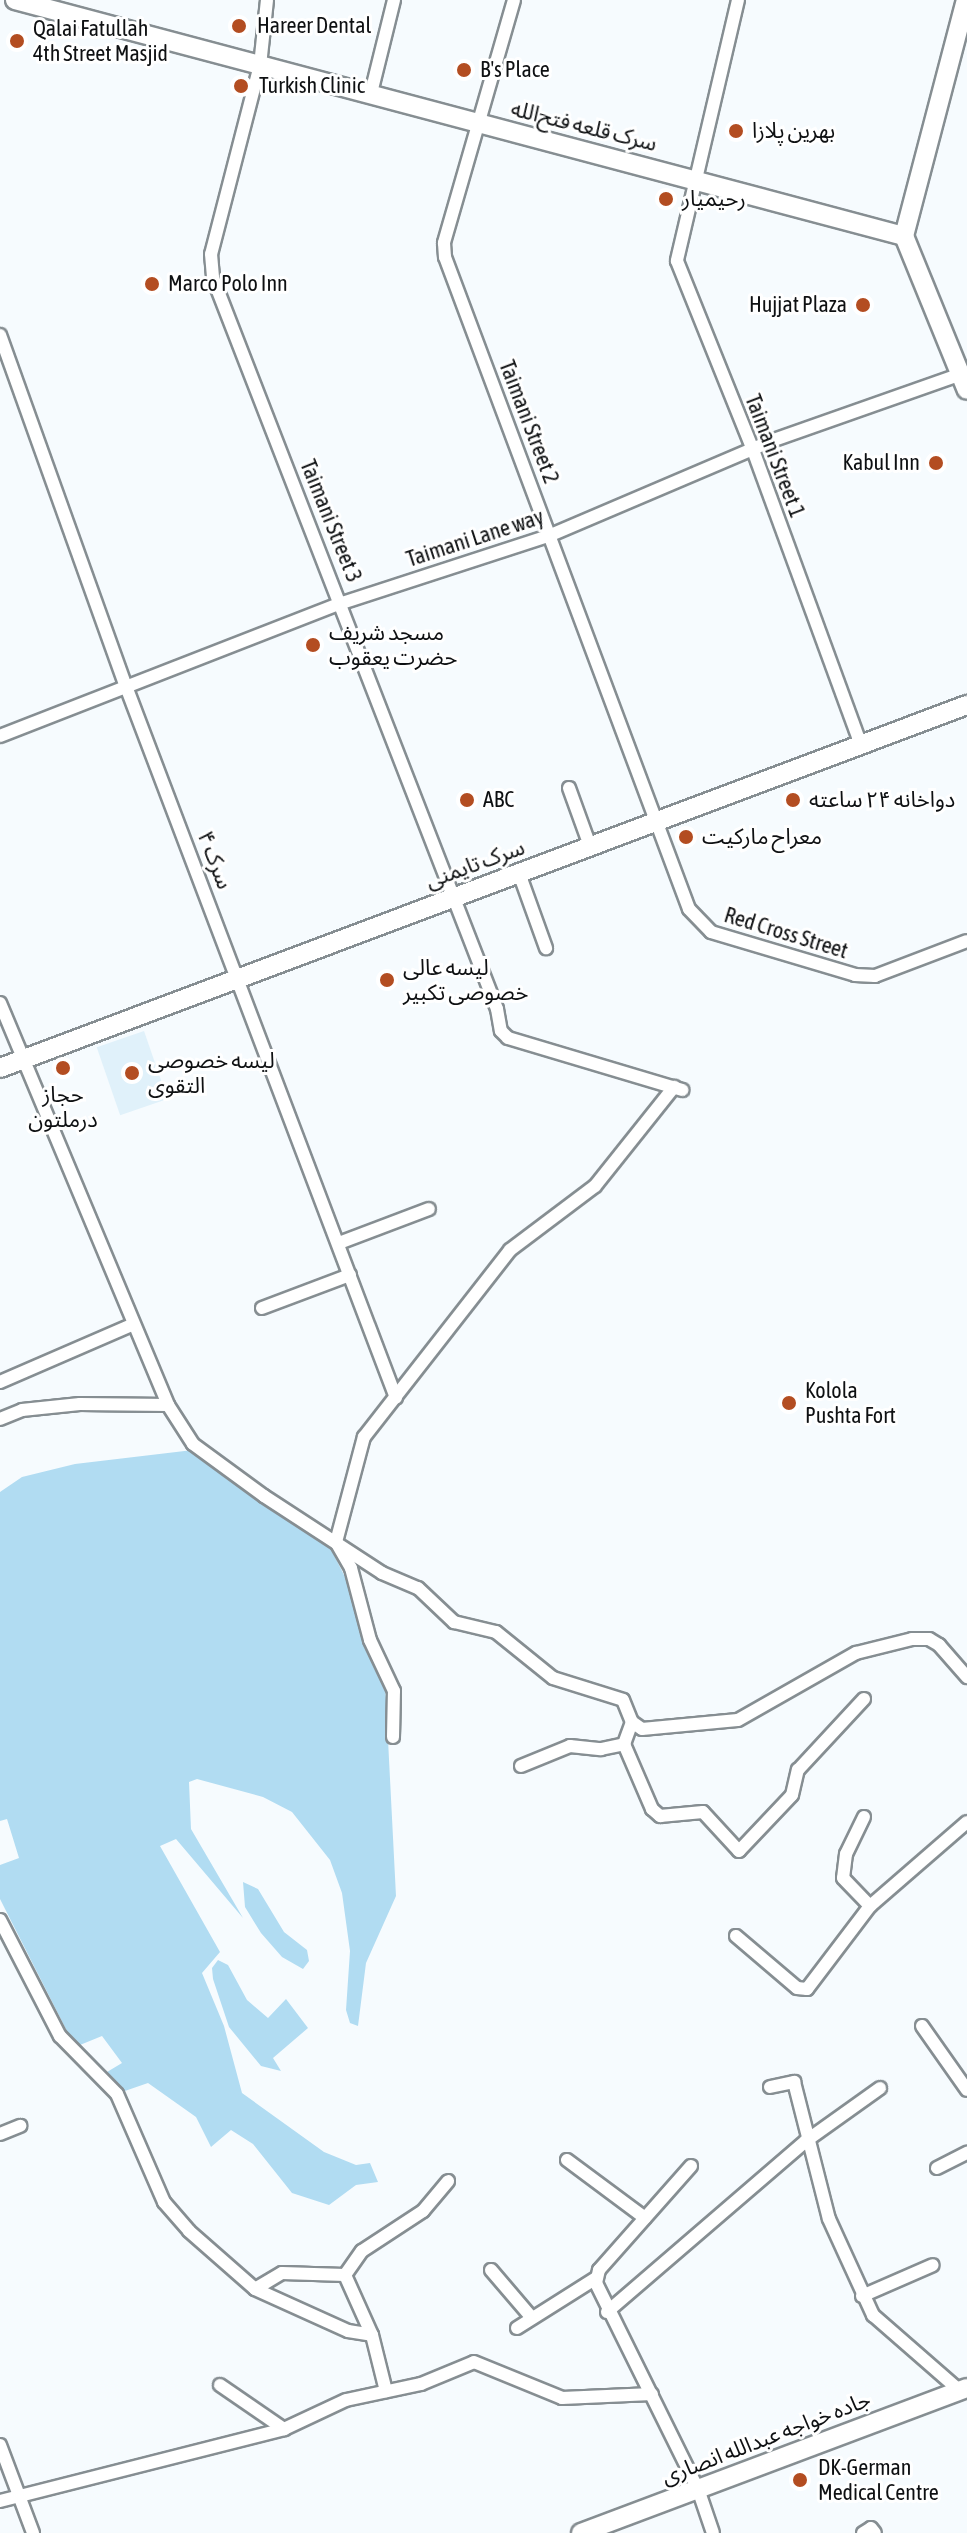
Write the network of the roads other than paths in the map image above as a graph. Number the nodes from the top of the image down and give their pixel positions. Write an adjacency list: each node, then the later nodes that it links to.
1 (15, 0): 7 (main road, سرک قلعه فتح‌الله)
2 (267, 0): 7 (street, Taimani Street 3)
3 (394, 0): 8 (street)
4 (514, 0): 9 (street, Taimani Street 2)
5 (738, 0): 10 (street, Taimani Street 1)
6 (966, 0): 11 (main road)
7 (260, 65): 8 (main road, سرک قلعه فتح‌الله); 16 (street, Taimani Street 3)
8 (371, 93): 9 (main road, سرک قلعه فتح‌الله)
9 (481, 124): 10 (main road, سرک قلعه فتح‌الله); 15 (street, Taimani Street 2)
10 (692, 179): 11 (main road, سرک قلعه فتح‌الله); 14 (street, Taimani Street 1)
11 (904, 236): 13 (main road)
12 (0, 335): 17 (street, سرک ۴)
13 (964, 382): 14 (street, Taimani Lane way)
14 (753, 450): 15 (street, Taimani Lane way); 20 (street, Taimani Street 1)
15 (551, 535): 16 (street, Taimani Lane way); 22 (street, Taimani Street 2)
16 (342, 603): 17 (street, Taimani Lane way); 25 (street, Taimani Street 3)
17 (127, 689): 19 (street, Taimani Lane way); 28 (street, سرک ۴)
18 (967, 705): 20 (main road, سرک تایمنی)
19 (0, 736)
20 (861, 745): 22 (main road, سرک تایمنی)
21 (569, 788): 23 (street)
22 (657, 821): 23 (main road, سرک تایمنی); 26 (street, Red Cross Street)
23 (590, 846): 24 (main road, سرک تایمنی)
24 (519, 873): 25 (main road, سرک تایمنی); 27 (street)
25 (451, 898): 28 (main road, سرک تایمنی); 38 (street, Taimani Street 3)
26 (967, 941)
27 (546, 948)
28 (238, 975): 30 (main road, سرک تایمنی); 33 (street, سرک ۴)
29 (0, 1003): 30 (street)
30 (23, 1060): 31 (main road, سرک تایمنی); 36 (street)
31 (0, 1068)
32 (429, 1209): 33 (street)
33 (339, 1243): 34 (street, سرک ۴)
34 (350, 1275): 35 (street); 38 (street, سرک ۴)
35 (262, 1308)
36 (132, 1325): 37 (street); 39 (street)
37 (0, 1382)
38 (396, 1398): 41 (street)
39 (168, 1405): 40 (street); 41 (street)
40 (0, 1419)
41 (336, 1542): 44 (street); 45 (street)
42 (967, 1677): 44 (street)
43 (864, 1699): 46 (street)
44 (632, 1722): 46 (street)
45 (393, 1737)
46 (624, 1744): 47 (street)
47 (521, 1766)
48 (864, 1817): 50 (street)
49 (967, 1822): 50 (street)
50 (870, 1906): 52 (street)
51 (0, 1920): 70 (street)
52 (736, 1936)
53 (922, 2026): 56 (street)
54 (770, 2087): 59 (street)
55 (880, 2088): 59 (street)
56 (967, 2090)
57 (20, 2126): 58 (street)
58 (0, 2134)
59 (806, 2141): 71 (street); 72 (street)
60 (967, 2153): 63 (street)
61 (567, 2160): 65 (street)
62 (691, 2166): 65 (street)
63 (937, 2168)
64 (448, 2181): 68 (street)
65 (645, 2218): 69 (street)
66 (933, 2265): 71 (street)
67 (491, 2270): 73 (street)
68 (345, 2275): 70 (street); 75 (street)
69 (596, 2278): 72 (street); 73 (street)
70 (255, 2289): 75 (street)
71 (862, 2296): 77 (street)
72 (607, 2312): 79 (street)
73 (532, 2318): 74 (street)
74 (517, 2328)
75 (372, 2335): 78 (street)
76 (220, 2385): 80 (street)
77 (964, 2389): 82 (main road, جاده خواجه عبدالله انصاری)
78 (386, 2391): 79 (street); 80 (street)
79 (652, 2394): 82 (street)
80 (284, 2429): 83 (street)
81 (0, 2445): 83 (street)
82 (698, 2489): 86 (main road, جاده خواجه عبدالله انصاری); 87 (street)
83 (17, 2496): 84 (street); 85 (street)
84 (0, 2501)
85 (33, 2533)
86 (581, 2533)
87 (713, 2533)
88 (863, 2533): 89 (street)
89 (875, 2533)

